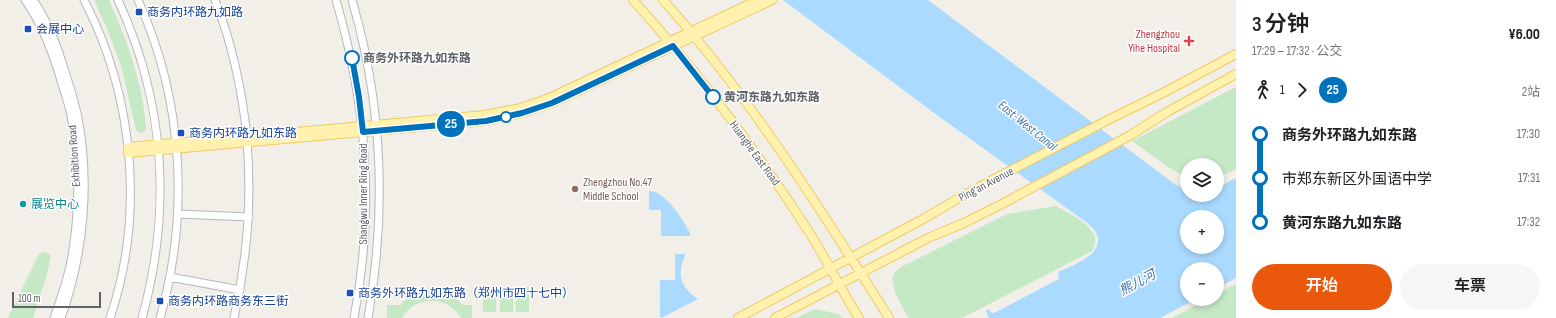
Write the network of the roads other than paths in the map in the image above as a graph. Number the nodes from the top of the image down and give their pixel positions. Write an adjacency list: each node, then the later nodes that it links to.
1 (25, 0): 31 (street, Exhibition Road)
2 (33, 0): 32 (street, Exhibition Road)
3 (84, 0): 22 (street)
4 (118, 0): 21 (street)
5 (138, 0): 20 (street)
6 (214, 0): 19 (street)
7 (336, 0): 18 (street, Shangwu Inner Ring Road)
8 (352, 0): 17 (street, Shangwu Inner Ring Road)
9 (634, 0): 14 (main road, Huanghe East Road)
10 (663, 0): 13 (main road, Huanghe East Road)
11 (758, 0): 13 (main road)
12 (769, 1): 13 (main road)
13 (692, 34): 14 (main road); 25 (main road, Huanghe East Road)
14 (671, 43): 17 (main road); 26 (main road, Huanghe East Road)
15 (1236, 54): 25 (main road, Ping'an Avenue, bridge)
16 (1236, 74): 27 (main road, Ping'an Avenue)
17 (377, 128): 18 (main road); 38 (street, Shangwu Inner Ring Road)
18 (363, 129): 19 (main road); 37 (street, Shangwu Inner Ring Road)
19 (247, 139): 20 (main road); 24 (street)
20 (176, 146): 21 (main road); 23 (street)
21 (158, 148): 22 (main road); 34 (street)
22 (128, 150): 33 (street)
23 (178, 214): 24 (street); 28 (street)
24 (249, 217): 30 (street)
25 (851, 257): 26 (main road, Ping'an Avenue); 27 (main road, Huanghe East Road)
26 (830, 268): 29 (main road, Huanghe East Road); 39 (main road, Ping'an Avenue)
27 (861, 273): 29 (main road, Ping'an Avenue); 42 (main road, Huanghe East Road)
28 (170, 277): 30 (street); 35 (street)
29 (839, 284): 40 (main road, Ping'an Avenue); 41 (main road, Huanghe East Road)
30 (240, 290): 36 (street)
31 (54, 318)
32 (61, 318)
33 (110, 318)
34 (142, 318)
35 (160, 318)
36 (234, 318)
37 (354, 318)
38 (368, 318)
39 (738, 318)
40 (775, 318)
41 (859, 318)
42 (889, 318)

